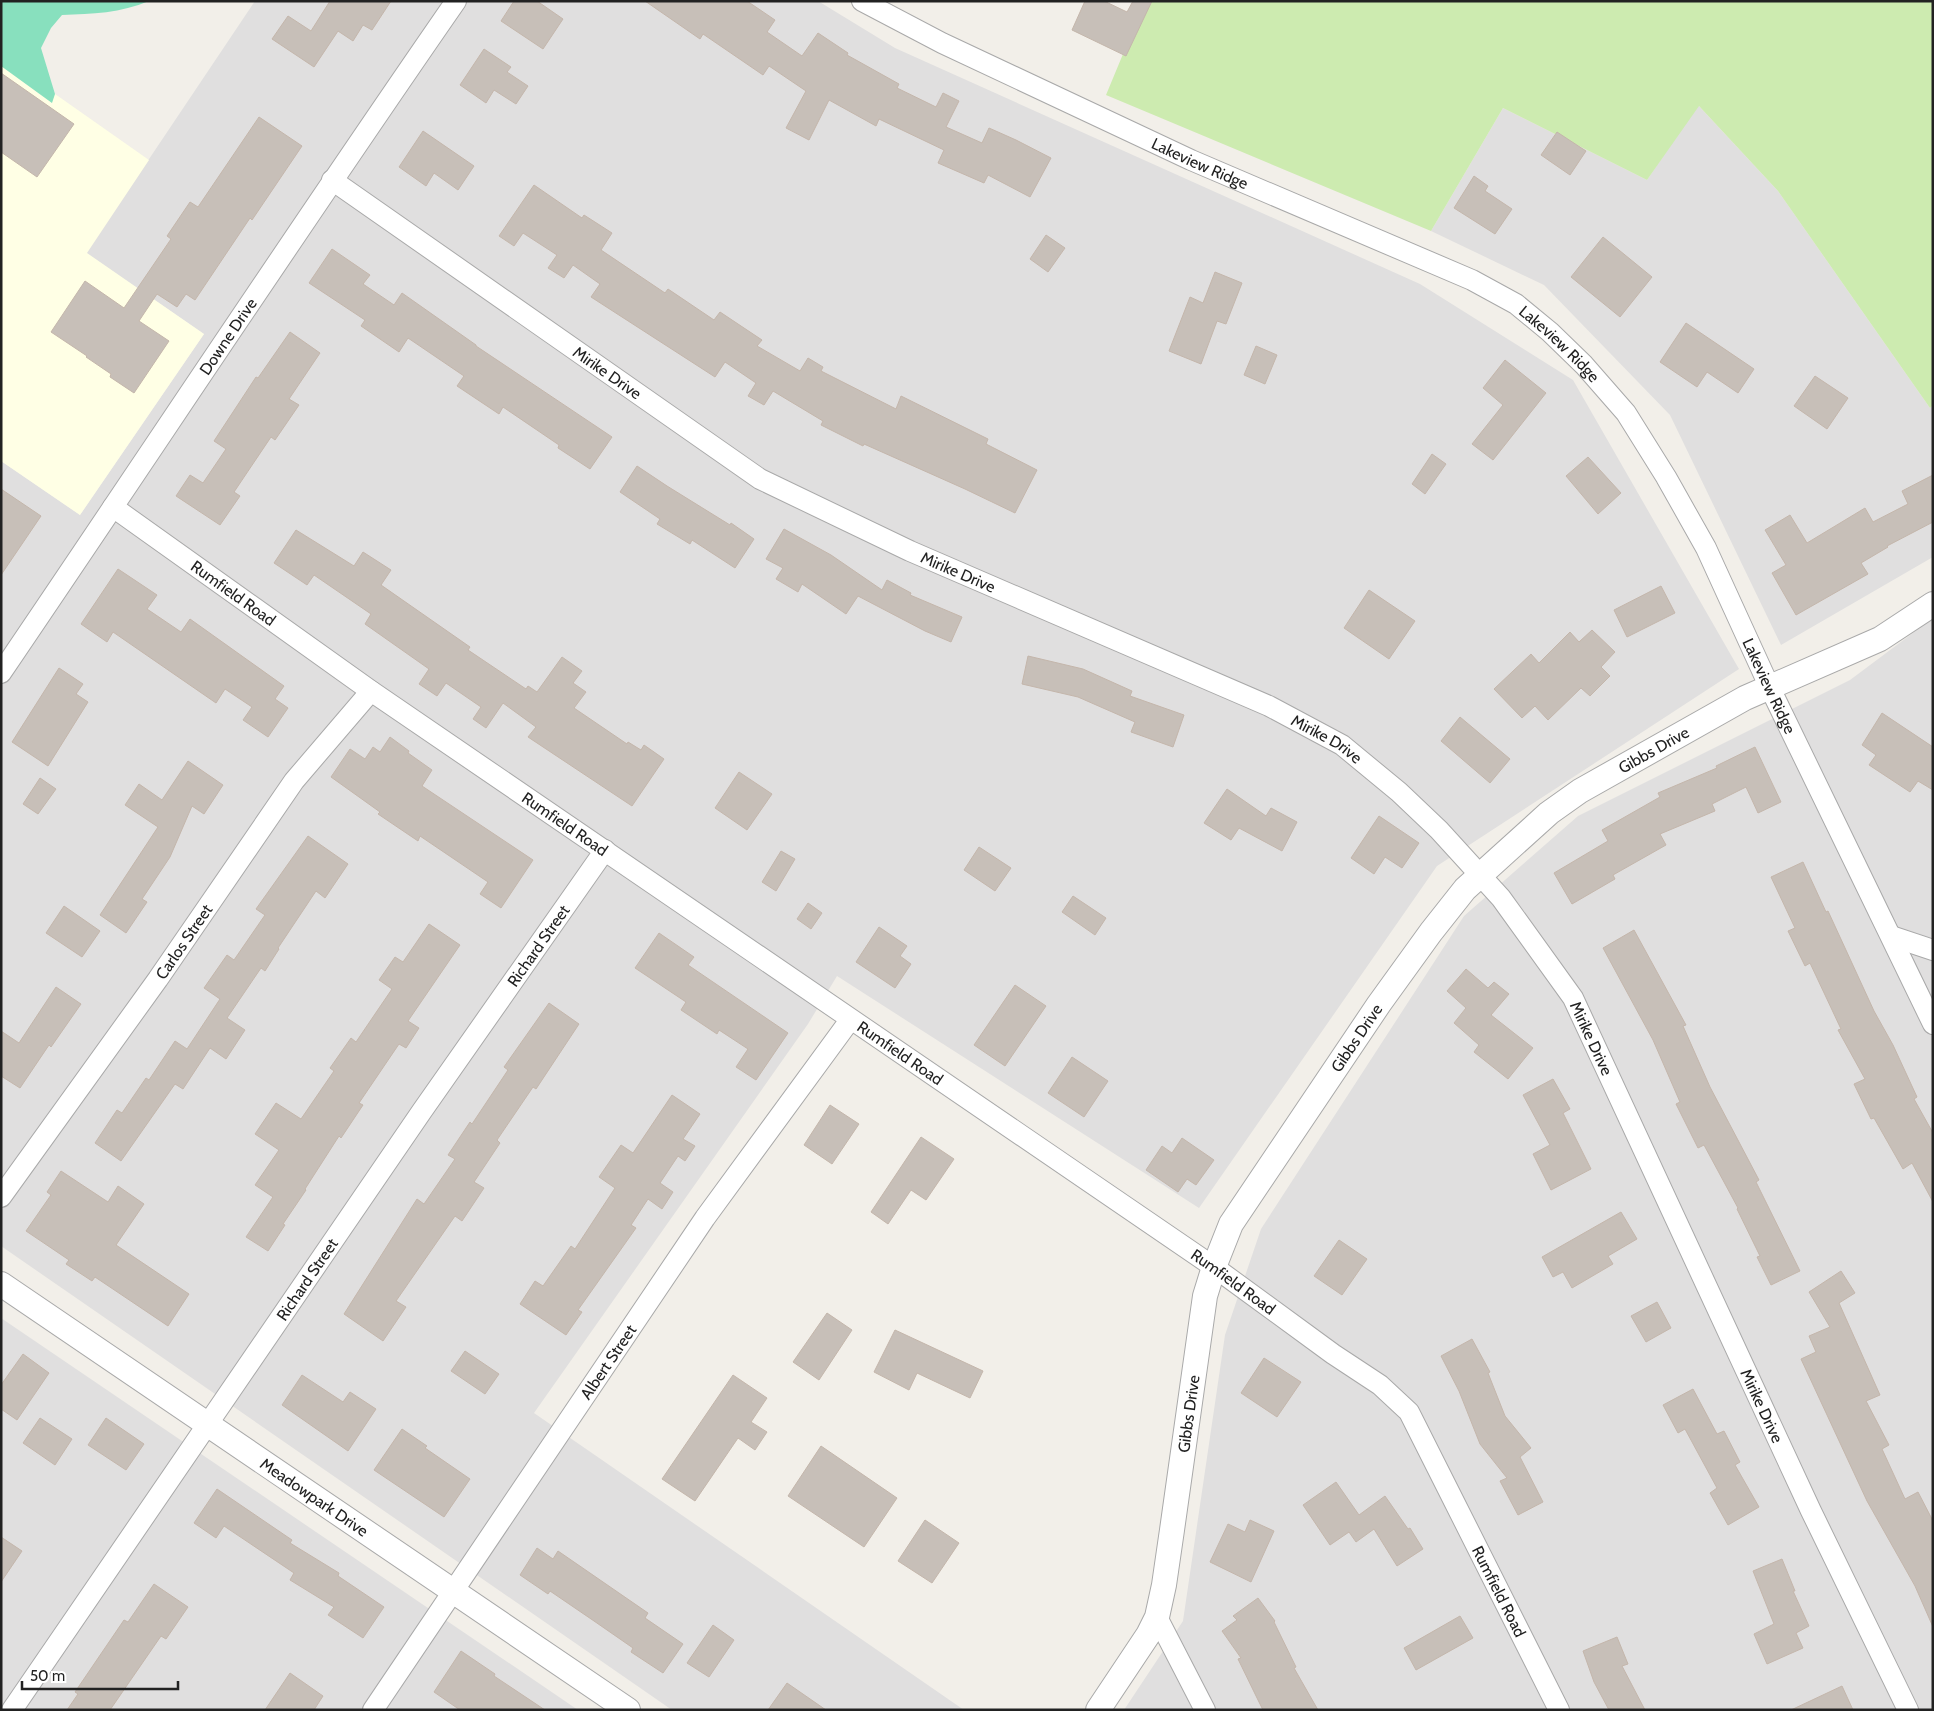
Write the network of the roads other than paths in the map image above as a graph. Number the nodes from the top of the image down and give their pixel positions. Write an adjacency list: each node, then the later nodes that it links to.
1 (456, 1): 3 (street, Downe Drive)
2 (862, 1): 7 (street, Lakeview Ridge)
3 (332, 180): 4 (street, Downe Drive); 10 (street, Mirike Drive)
4 (113, 507): 6 (street, Downe Drive); 8 (street, Rumfield Road)
5 (1933, 604): 7 (street, Gibbs Drive)
6 (1, 673)
7 (1770, 688): 10 (street, Gibbs Drive); 11 (street, Lakeview Ridge)
8 (370, 691): 9 (street, Rumfield Road); 15 (street, Carlos Street)
9 (605, 850): 13 (street, Rumfield Road); 18 (street, Richard Street)
10 (1481, 875): 16 (street, Gibbs Drive); 27 (street, Mirike Drive)
11 (1891, 936): 12 (street); 14 (street, Lakeview Ridge)
12 (1933, 950)
13 (850, 1020): 16 (street, Rumfield Road); 19 (street, Albert Street)
14 (1933, 1024)
15 (1, 1197)
16 (1214, 1267): 20 (street, Gibbs Drive); 26 (street, Rumfield Road)
17 (1, 1284): 18 (street, Meadowpark Drive)
18 (208, 1425): 19 (street, Meadowpark Drive); 21 (street, Richard Street)
19 (453, 1592): 22 (street, Albert Street); 23 (street, Meadowpark Drive)
20 (1157, 1617): 24 (street, Gibbs Drive); 25 (street)
21 (12, 1710)
22 (373, 1710)
23 (628, 1710)
24 (1098, 1710)
25 (1205, 1710)
26 (1559, 1710)
27 (1908, 1710)

